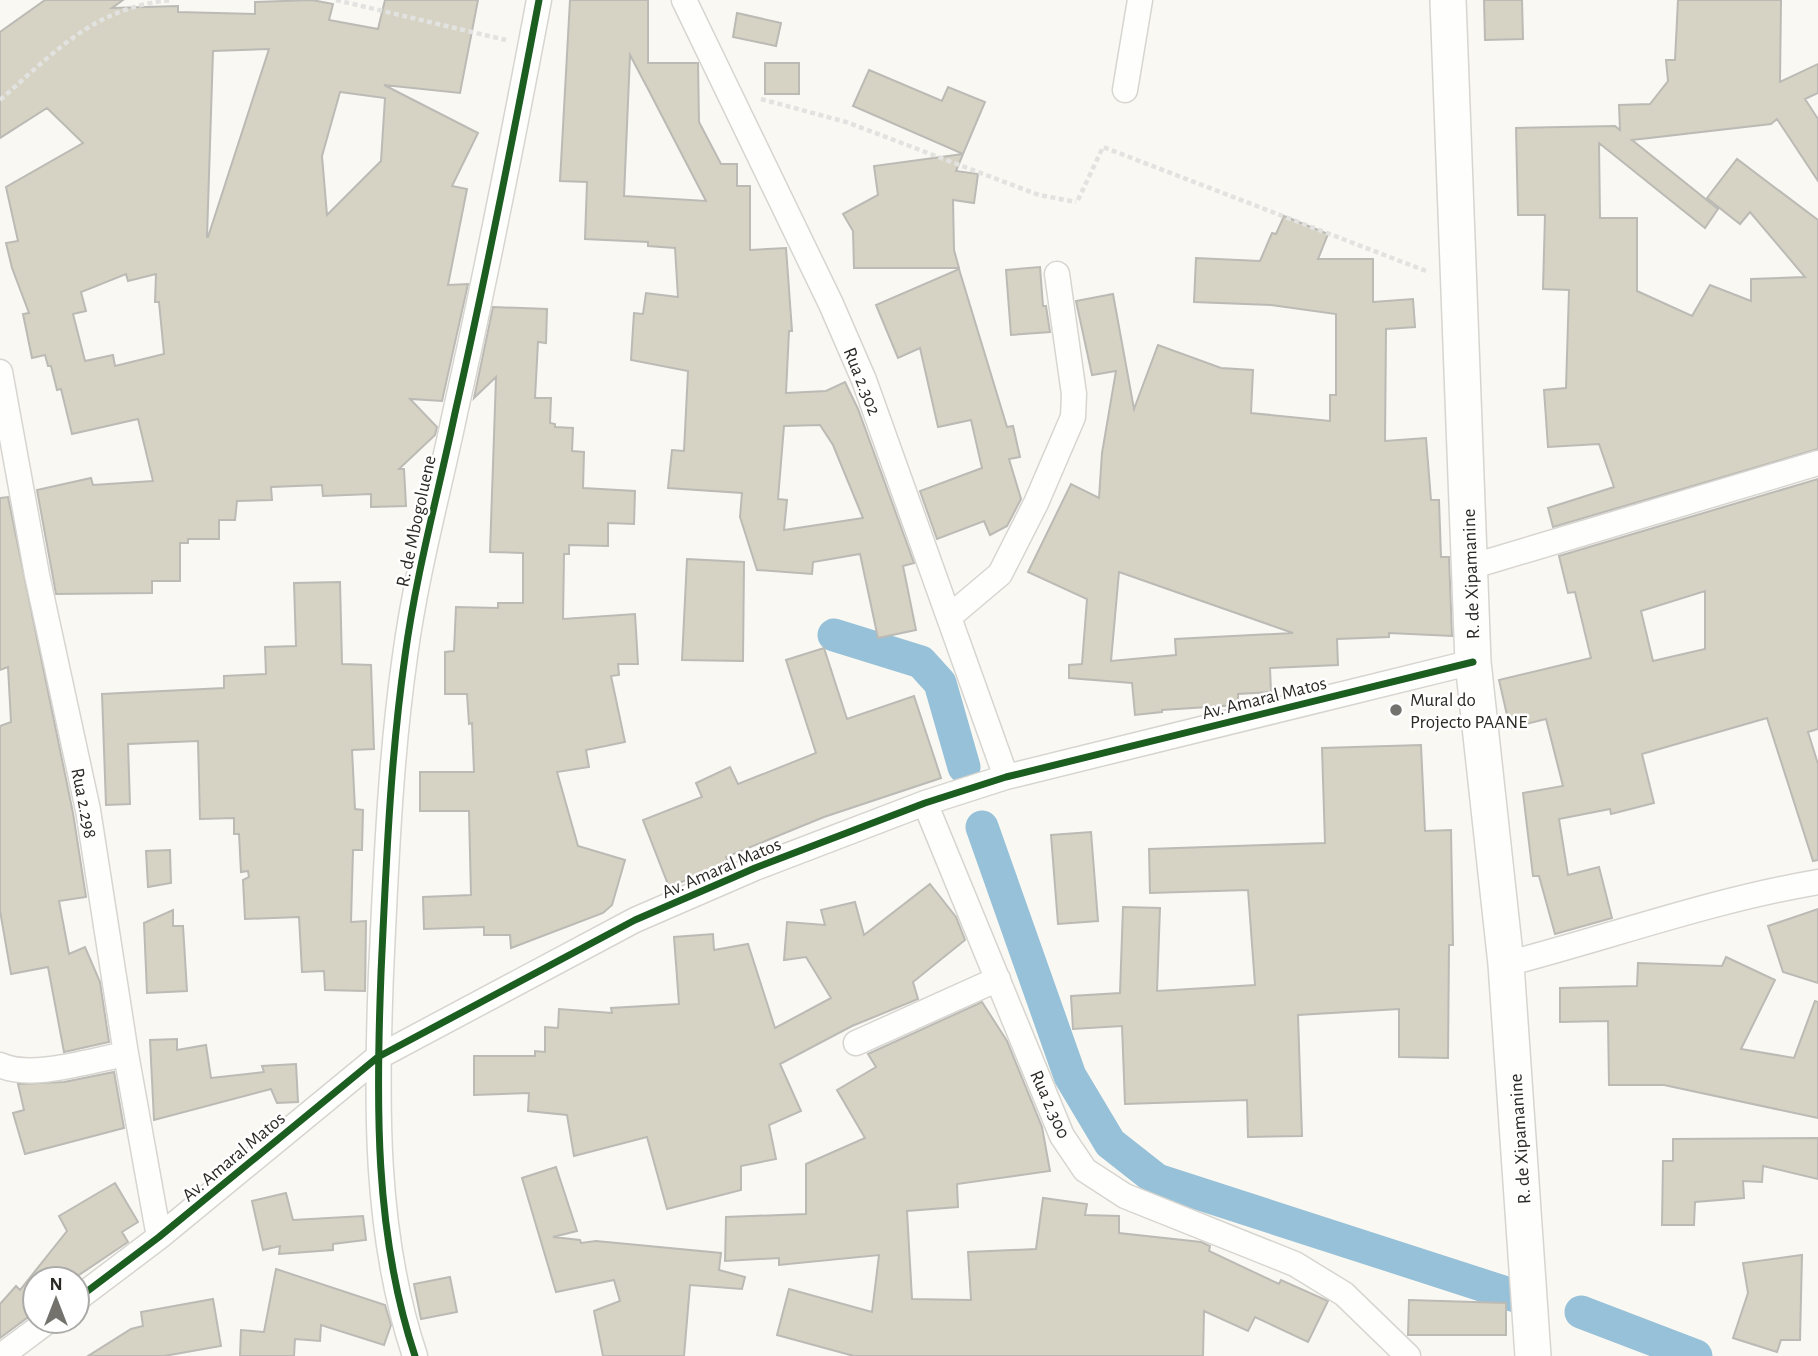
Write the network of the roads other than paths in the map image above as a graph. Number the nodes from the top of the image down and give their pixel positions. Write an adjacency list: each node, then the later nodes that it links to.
1 (539, 0): 19 (street, R. de Mbogoluene)
2 (684, 0): 10 (street, Rua 2.302)
3 (1140, 0): 5 (street)
4 (1448, 0): 9 (street, R. de Xipamanine)
5 (1125, 90)
6 (1057, 274): 10 (street)
7 (0, 372): 18 (street, Rua 2.298)
8 (1818, 463): 9 (street)
9 (1470, 567): 11 (street, R. de Xipamanine)
10 (949, 617): 12 (street, Rua 2.302)
11 (1473, 662): 12 (street, Av. Amaral Matos); 15 (street, R. de Xipamanine)
12 (1006, 777): 13 (street, Av. Amaral Matos)
13 (925, 803): 16 (street, Rua 2.300); 19 (street, Av. Amaral Matos)
14 (1818, 882): 15 (street)
15 (1506, 964): 27 (street, R. de Xipamanine)
16 (998, 979): 17 (street); 26 (street, Rua 2.300)
17 (856, 1043)
18 (126, 1054): 20 (street); 21 (street, Rua 2.298)
19 (378, 1056): 21 (street, Av. Amaral Matos); 25 (street, R. de Mbogoluene)
20 (0, 1065)
21 (159, 1237): 22 (street, Av. Amaral Matos)
22 (91, 1288)
23 (29, 1335): 24 (street)
24 (1, 1356)
25 (415, 1356)
26 (1408, 1356)
27 (1533, 1356)

